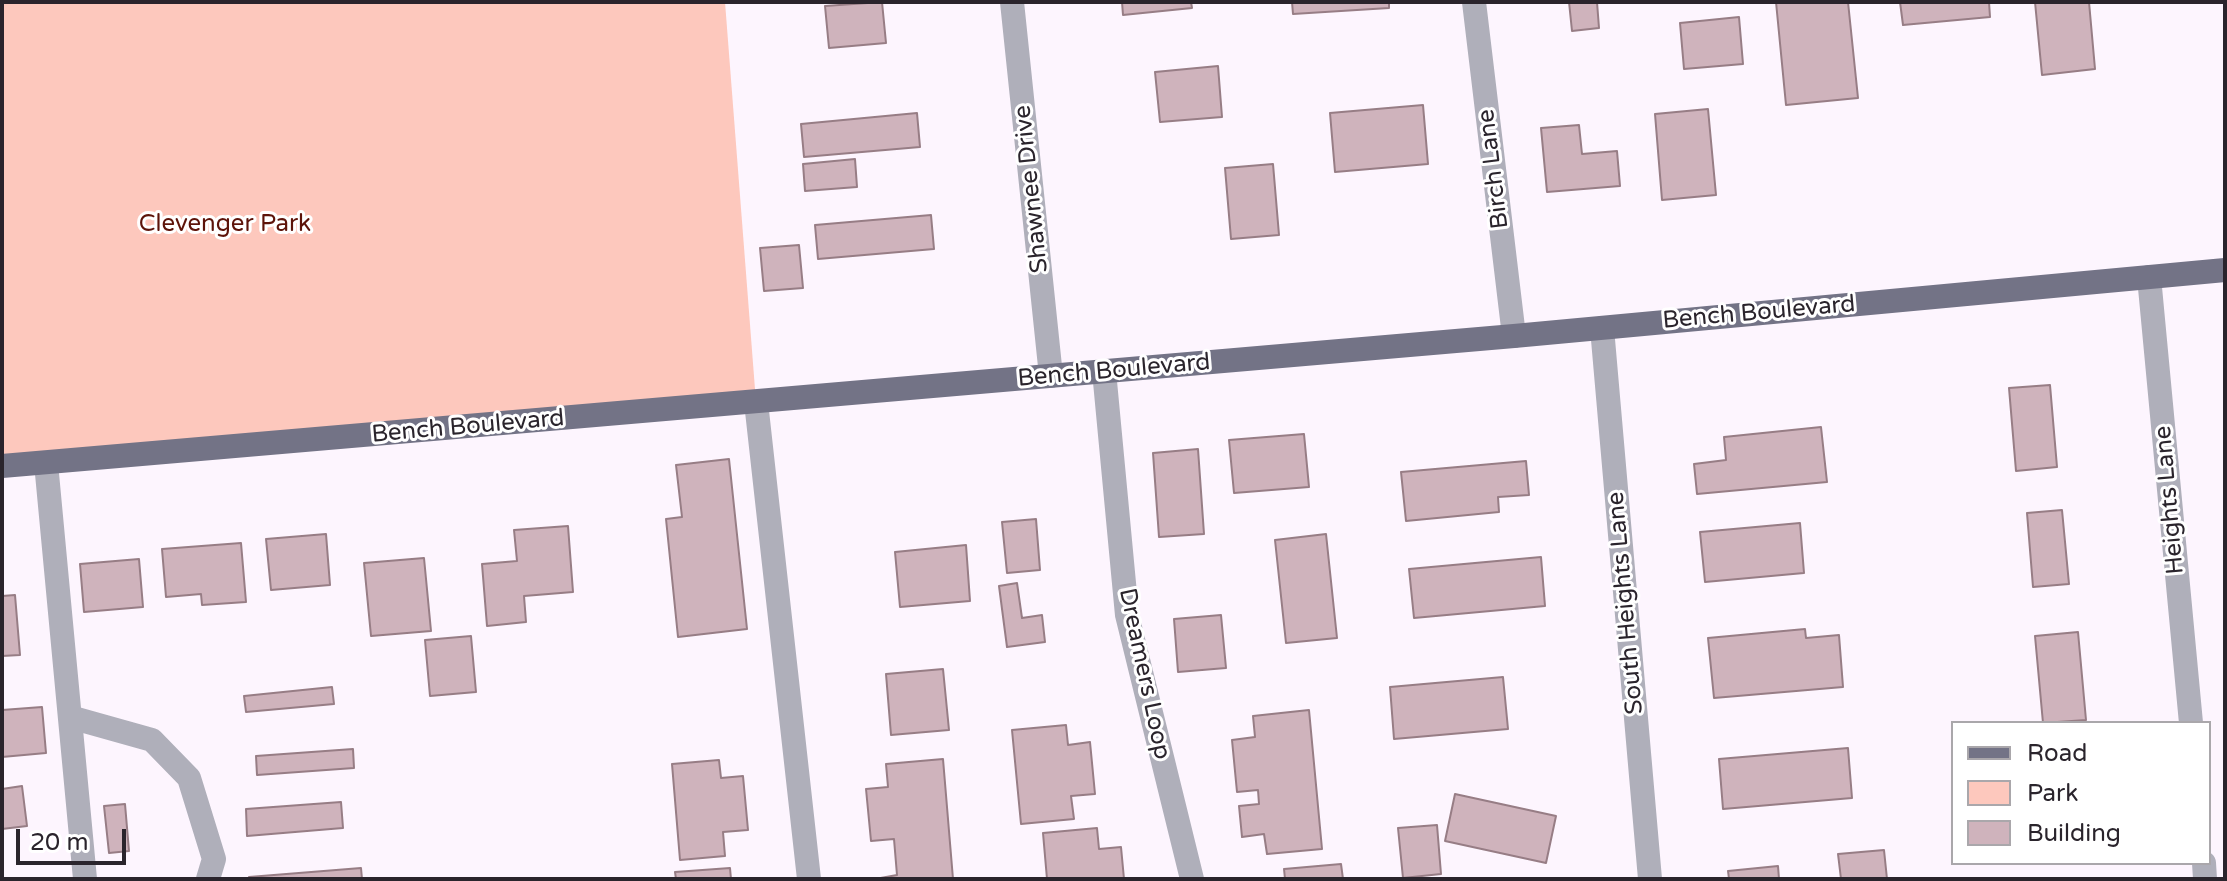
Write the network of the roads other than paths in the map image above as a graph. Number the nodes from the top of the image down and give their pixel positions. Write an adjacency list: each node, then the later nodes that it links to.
1 (1012, 2): 8 (street, Shawnee Drive)
2 (1474, 2): 6 (street, Birch Lane)
3 (2225, 270): 4 (main road, Bench Boulevard)
4 (2149, 277): 5 (main road, Bench Boulevard); 13 (street, Heights Lane)
5 (1602, 328): 6 (main road, Bench Boulevard); 18 (street, South Heights Lane)
6 (1514, 336): 7 (main road, Bench Boulevard)
7 (1104, 371): 8 (main road, Bench Boulevard); 17 (street, Dreamers Loop)
8 (1051, 376): 9 (main road, Bench Boulevard)
9 (756, 402): 10 (main road, Bench Boulevard); 16 (street)
10 (46, 463): 11 (main road, Bench Boulevard); 12 (street)
11 (2, 466)
12 (70, 717): 14 (street); 15 (street)
13 (2191, 721)
14 (85, 879)
15 (208, 879)
16 (809, 879)
17 (1192, 879)
18 (1650, 879)

